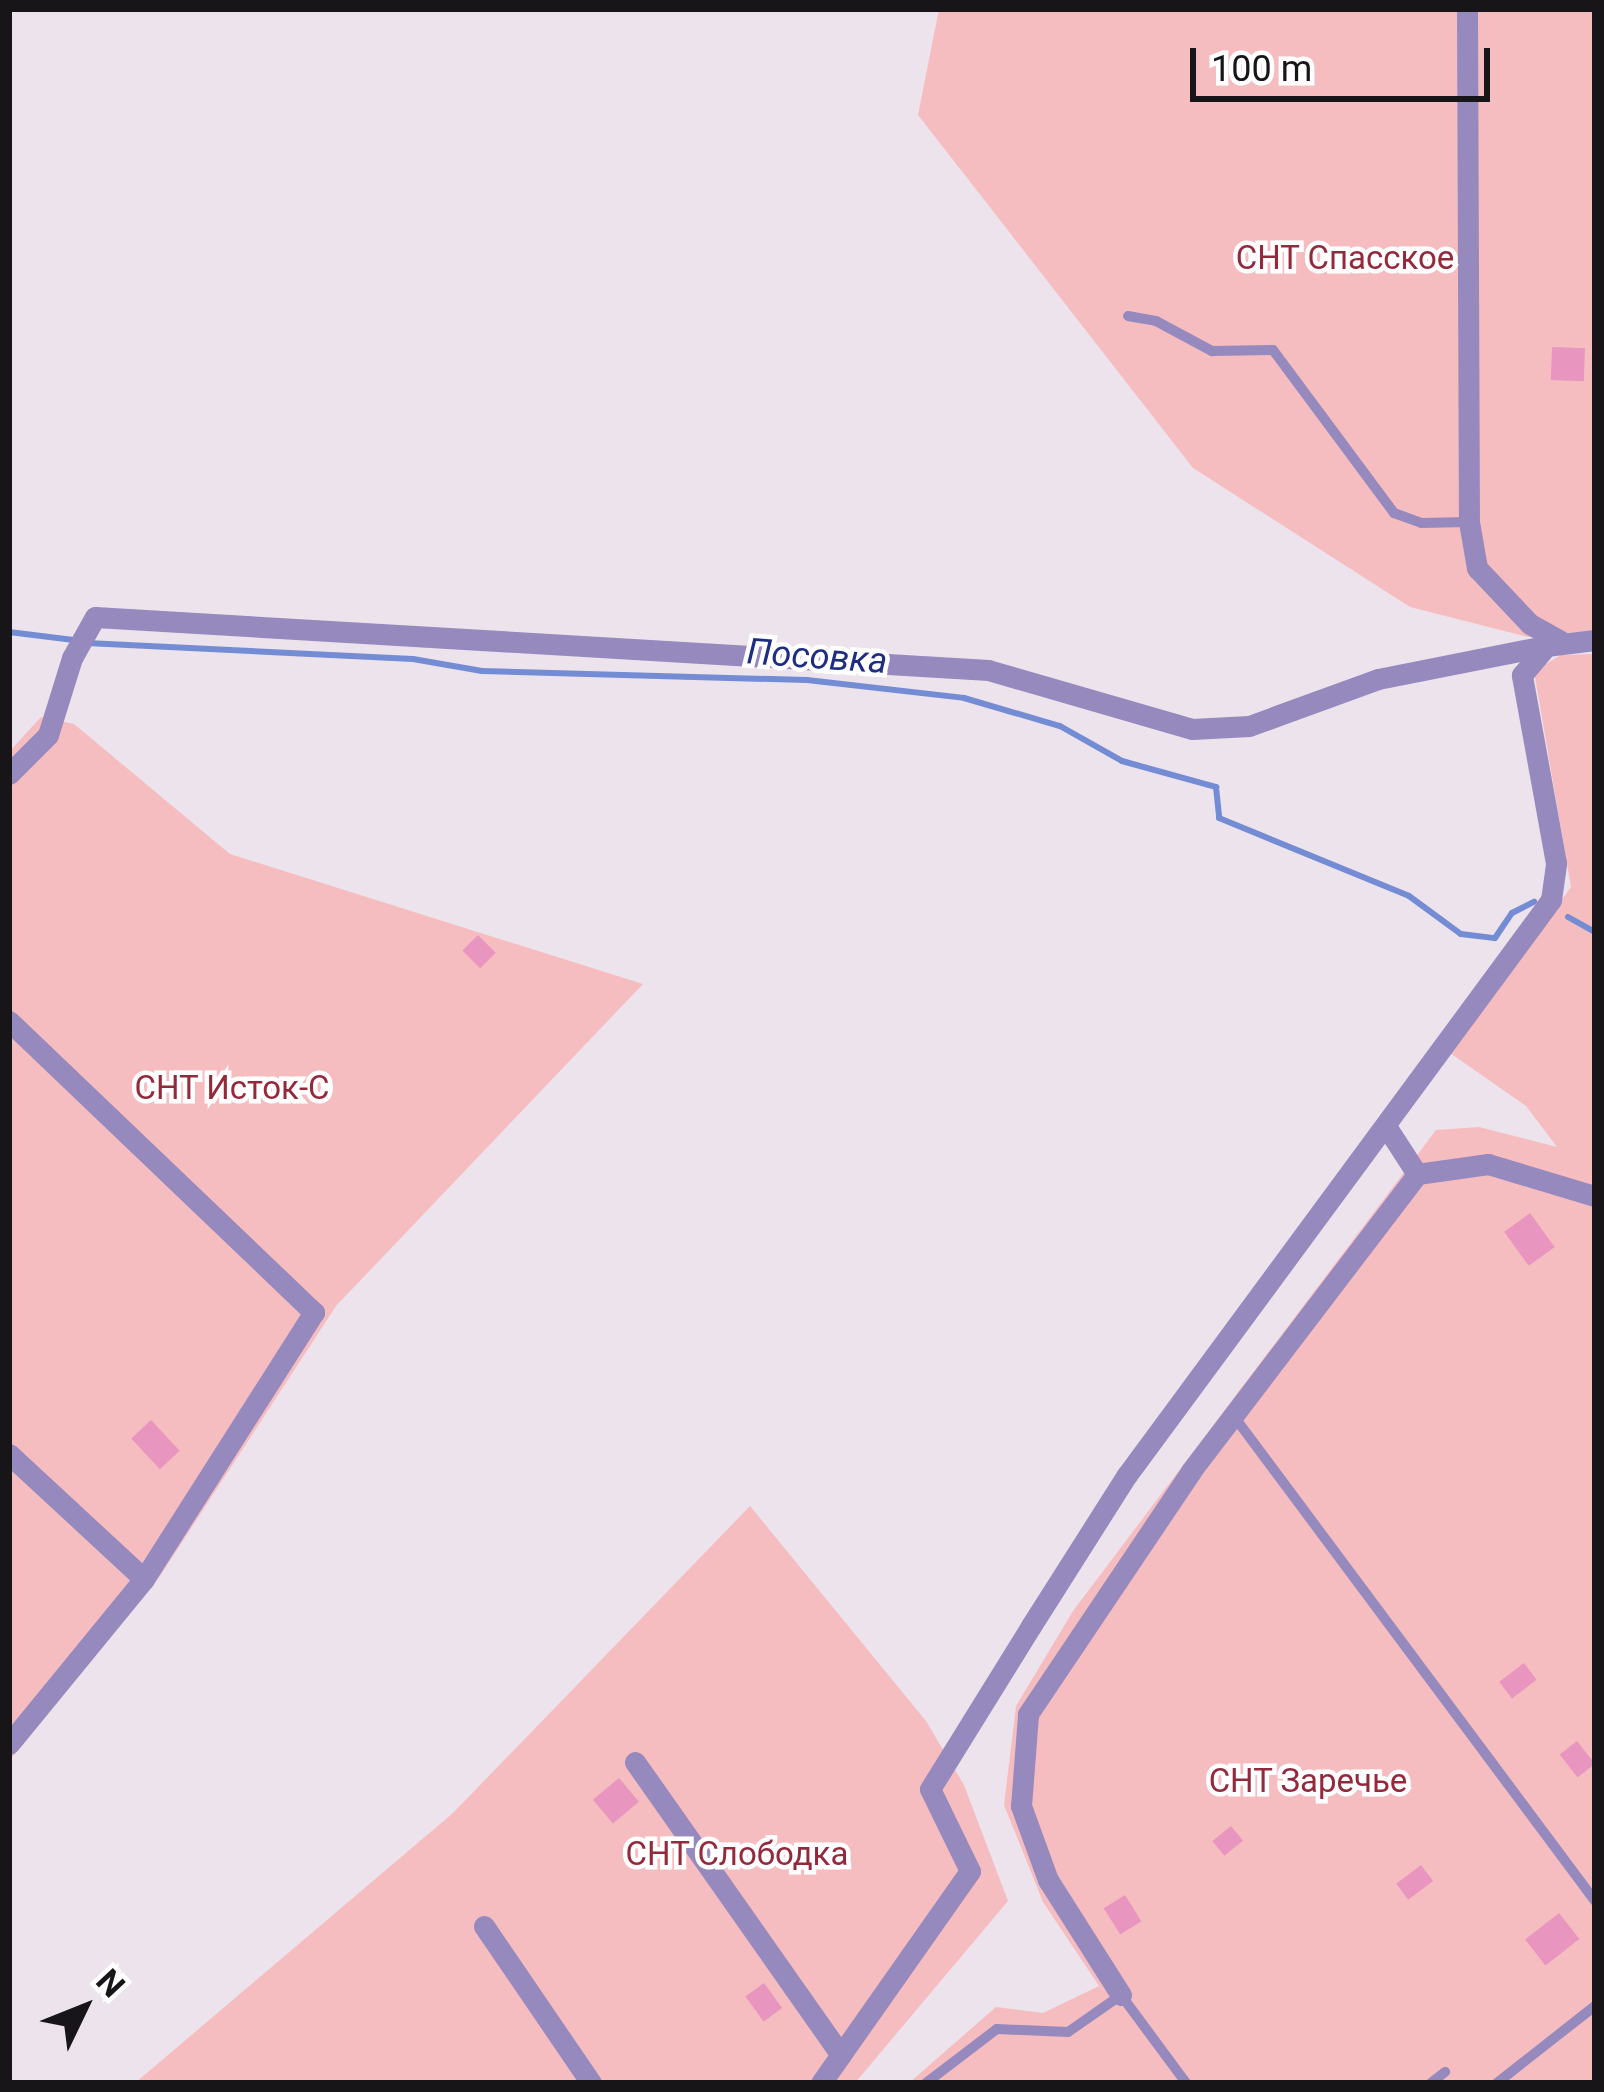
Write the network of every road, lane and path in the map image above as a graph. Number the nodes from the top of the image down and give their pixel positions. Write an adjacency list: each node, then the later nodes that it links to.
1 (1467, 9): 3 (street)
2 (1128, 316): 3 (lane)
3 (1469, 522): 5 (street)
4 (1595, 640): 5 (street)
5 (1554, 643): 6 (street); 8 (street)
6 (9, 774)
7 (9, 1021): 13 (street)
8 (1386, 1126): 9 (street); 20 (street)
9 (1417, 1174): 10 (street); 11 (street)
10 (1595, 1196)
11 (1236, 1419): 16 (lane); 18 (street)
12 (9, 1454): 13 (street)
13 (144, 1580): 14 (street)
14 (9, 1744)
15 (635, 1762): 20 (street)
16 (1595, 1901)
17 (484, 1926): 22 (street)
18 (1121, 1995): 24 (lane); 25 (lane)
19 (1595, 2006): 27 (lane)
20 (841, 2056): 23 (street)
21 (1445, 2072): 26 (lane)
22 (591, 2083)
23 (821, 2083)
24 (926, 2083)
25 (1186, 2083)
26 (1431, 2083)
27 (1497, 2083)

